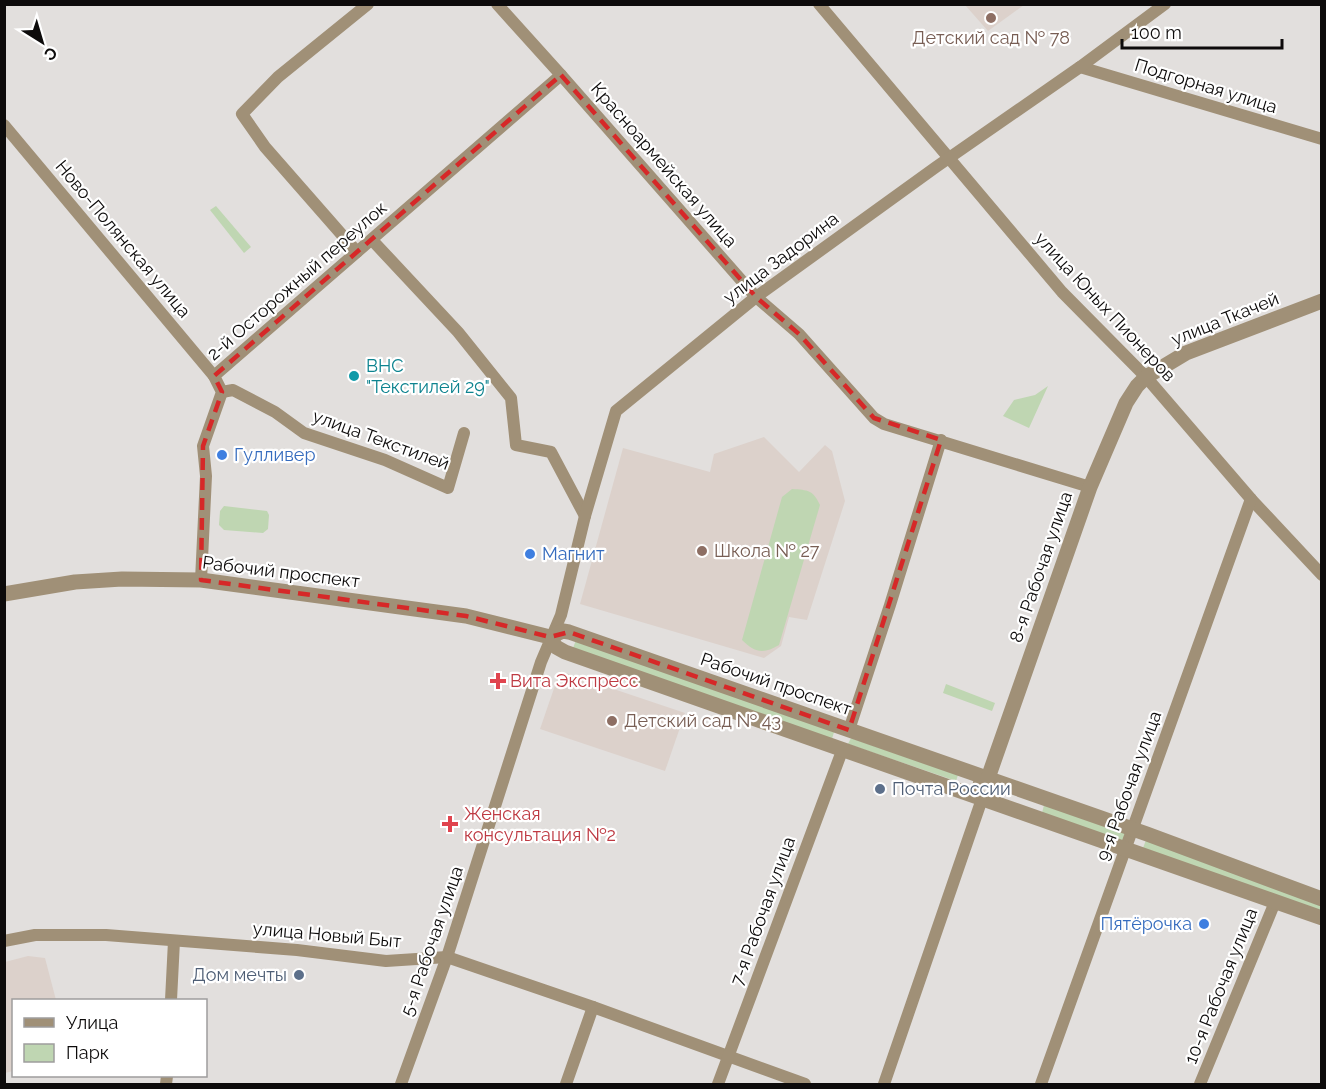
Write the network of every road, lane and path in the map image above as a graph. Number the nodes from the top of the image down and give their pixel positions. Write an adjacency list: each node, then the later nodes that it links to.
1 (368, 4): 11 (street)
2 (497, 4): 6 (street, Красноармейская улица)
3 (819, 4): 9 (street, улица Юных Пионеров)
4 (1165, 4): 5 (street, улица Задорина)
5 (1080, 67): 8 (street, Подгорная улица); 9 (street, улица Задорина)
6 (561, 75): 10 (street, 2-й Осторожный переулок); 12 (street, Красноармейская улица)
7 (4, 125): 14 (street, Ново-Полянская улица)
8 (1322, 139)
9 (950, 158): 12 (street, улица Задорина); 15 (street, улица Юных Пионеров)
10 (372, 240): 11 (street, 2-й Осторожный переулок); 21 (street)
11 (357, 252): 14 (street, 2-й Осторожный переулок)
12 (756, 297): 18 (street, Красноармейская улица); 21 (street, улица Задорина)
13 (1322, 302): 15 (street, улица Ткачей)
14 (214, 376): 16 (street, 2-й Осторожный переулок)
15 (1146, 377): 19 (street, 8-я Рабочая улица); 20 (street, улица Юных Пионеров)
16 (222, 392): 17 (street, улица Текстилей); 23 (street)
17 (464, 433)
18 (941, 440): 19 (street, Красноармейская улица); 26 (street)
19 (1090, 487): 28 (street, 8-я Рабочая улица)
20 (1251, 499): 22 (street, улица Юных Пионеров); 30 (street, 9-я Рабочая улица)
21 (585, 516): 25 (street, улица Задорина)
22 (1322, 575)
23 (201, 580): 24 (street, Рабочий проспект); 25 (street, Рабочий проспект)
24 (4, 594)
25 (550, 637): 26 (street, Рабочий проспект); 27 (street, Рабочий проспект); 37 (street, 5-я Рабочая улица)
26 (849, 730): 28 (street, Рабочий проспект)
27 (842, 751): 29 (street, Рабочий проспект); 40 (street, 7-я Рабочая улица)
28 (994, 780): 29 (street); 29 (street); 30 (street, Рабочий проспект)
29 (988, 801): 31 (street, Рабочий проспект); 45 (street)
30 (1133, 830): 31 (street, 9-я Рабочая улица); 32 (street, Рабочий проспект)
31 (1126, 849): 33 (street, Рабочий проспект); 46 (street, 9-я Рабочая улица)
32 (1322, 899)
33 (1275, 902): 34 (street, Рабочий проспект); 47 (street, 10-я Рабочая улица)
34 (1322, 918)
35 (4, 942): 36 (street, улица Новый Быт)
36 (174, 942): 37 (street, улица Новый Быт); 38 (street)
37 (447, 957): 39 (street, улица Новый Быт); 41 (street, 5-я Рабочая улица)
38 (171, 999)
39 (593, 1008): 40 (street, улица Новый Быт); 42 (street)
40 (729, 1056): 43 (street, 7-я Рабочая улица); 44 (street, улица Новый Быт)
41 (401, 1084)
42 (566, 1084)
43 (718, 1084)
44 (805, 1084)
45 (884, 1084)
46 (1041, 1084)
47 (1200, 1084)

